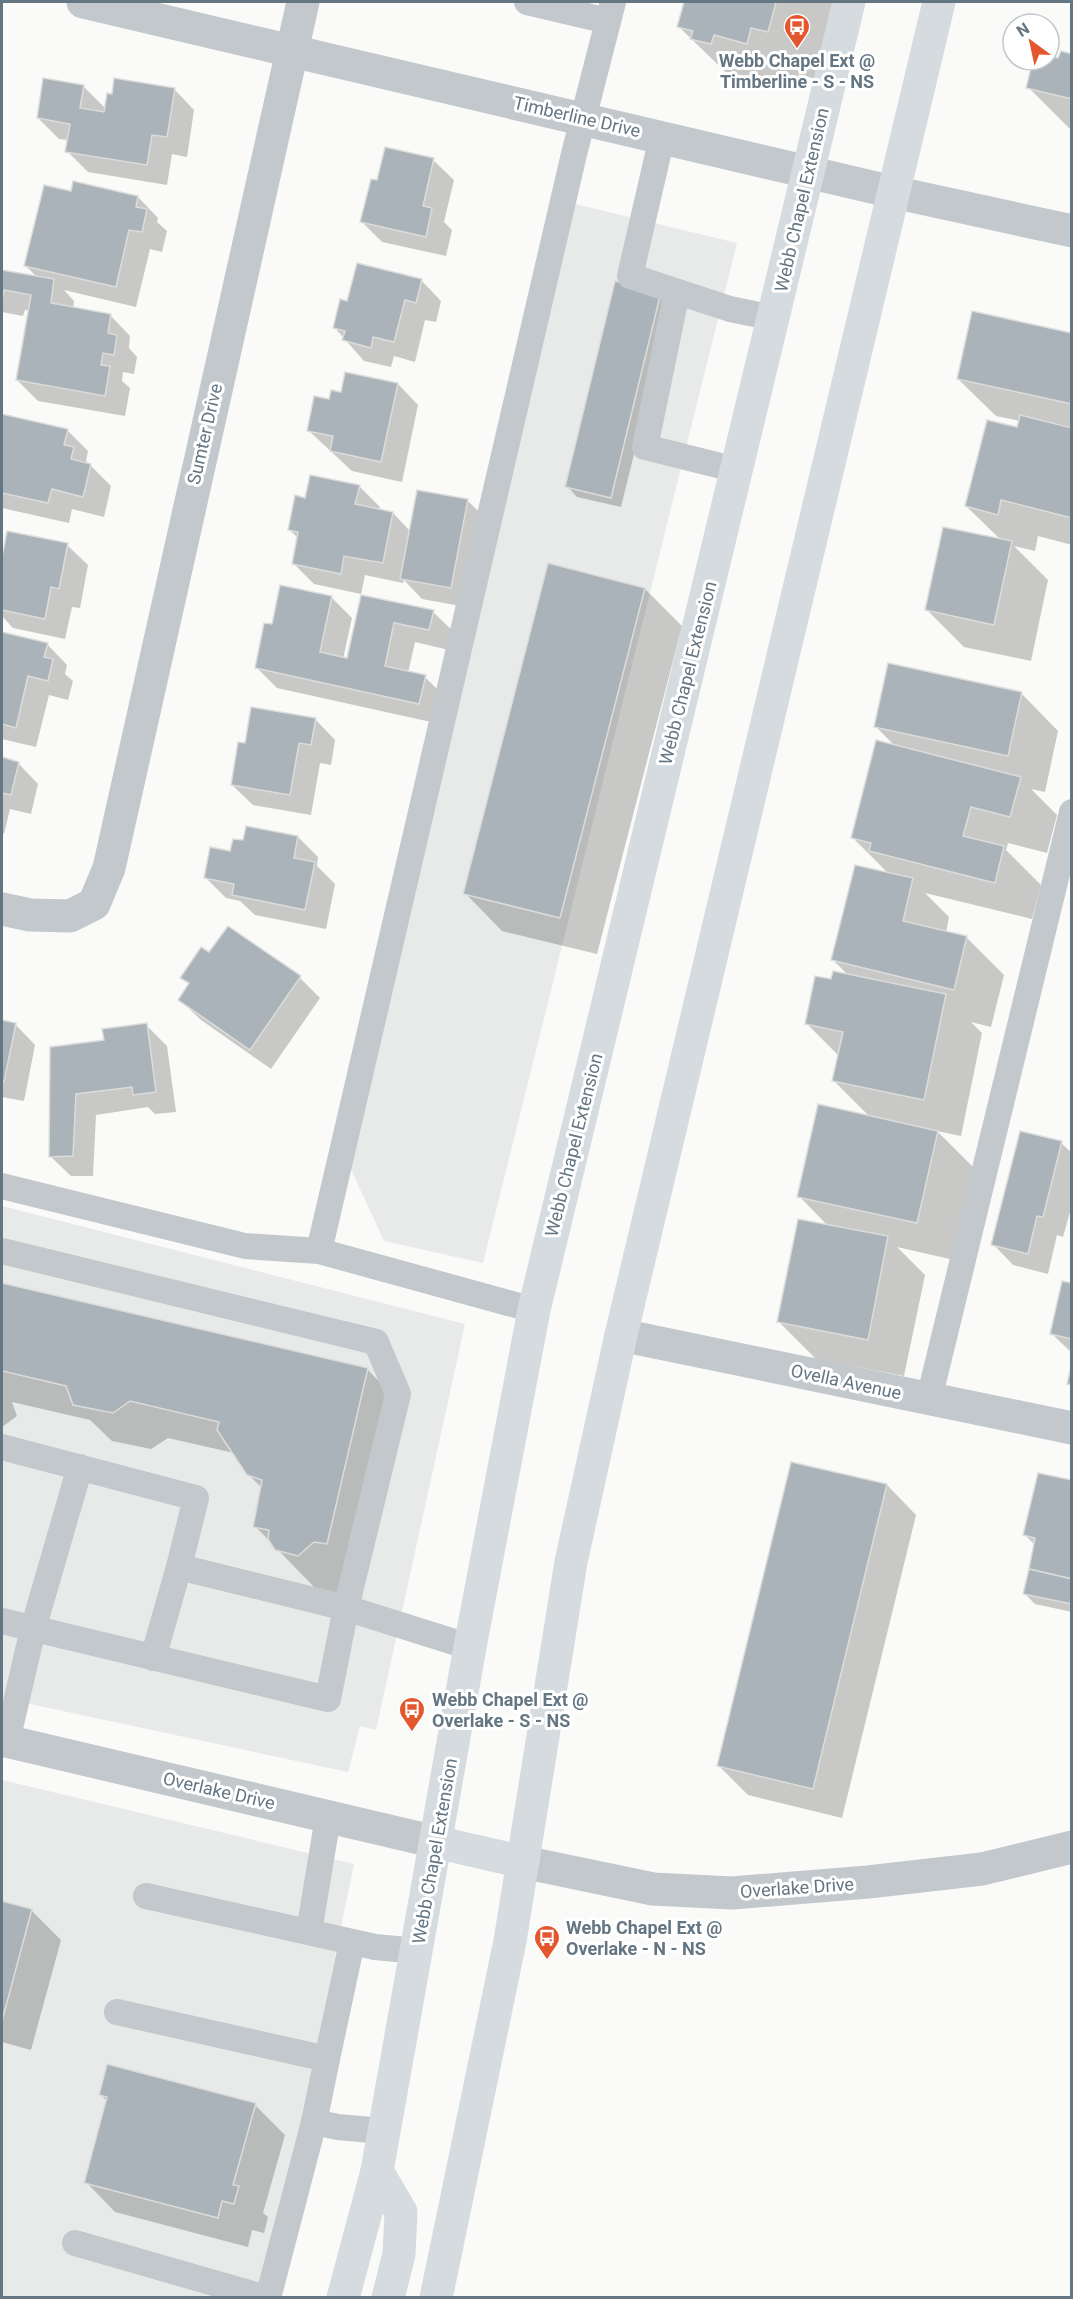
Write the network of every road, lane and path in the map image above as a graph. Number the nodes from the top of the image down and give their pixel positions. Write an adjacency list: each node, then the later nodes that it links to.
1 (83, 2): 7 (street, Timberline Drive)
2 (303, 2): 7 (street, Sumter Drive)
3 (527, 2): 6 (lane)
4 (849, 2): 10 (main road, Webb Chapel Extension)
5 (939, 2): 11 (main road)
6 (611, 11): 8 (lane)
7 (291, 49): 8 (street, Timberline Drive); 17 (street, Sumter Drive)
8 (583, 119): 9 (street, Timberline Drive); 20 (lane)
9 (662, 137): 10 (street, Timberline Drive); 13 (lane)
10 (808, 171): 11 (street, Timberline Drive); 14 (main road, Webb Chapel Extension)
11 (893, 192): 12 (street, Timberline Drive); 22 (main road)
12 (1071, 231)
13 (677, 292): 14 (lane); 15 (lane)
14 (774, 318): 15 (main road, Webb Chapel Extension)
15 (737, 470): 21 (main road, Webb Chapel Extension)
16 (1071, 812): 23 (lane)
17 (2, 909)
18 (2, 1186): 20 (lane)
19 (2, 1251): 28 (lane)
20 (319, 1251): 21 (lane)
21 (534, 1310): 31 (main road, Webb Chapel Extension)
22 (621, 1335): 23 (street, Ovella Avenue); 37 (main road)
23 (929, 1399): 24 (street, Ovella Avenue)
24 (1071, 1428)
25 (2, 1447): 26 (lane)
26 (80, 1467): 27 (lane); 30 (lane)
27 (179, 1567): 28 (lane); 32 (lane)
28 (346, 1608): 31 (lane); 32 (lane)
29 (2, 1621): 30 (lane)
30 (33, 1629): 32 (lane); 33 (lane)
31 (470, 1647): 35 (main road, Webb Chapel Extension)
32 (153, 1658)
33 (4, 1741): 34 (street, Overlake Drive)
34 (328, 1817): 35 (street, Overlake Drive); 39 (lane)
35 (436, 1842): 37 (main road); 41 (main road, Webb Chapel Extension)
36 (1071, 1847): 37 (street, Overlake Drive)
37 (523, 1862): 51 (main road)
38 (146, 1896): 39 (lane)
39 (309, 1932): 40 (lane)
40 (352, 1942): 41 (lane); 43 (lane)
41 (418, 1951): 45 (main road, Webb Chapel Extension)
42 (117, 2012): 43 (lane)
43 (327, 2059): 44 (lane)
44 (314, 2122): 45 (lane); 48 (lane)
45 (383, 2131): 46 (main road, Webb Chapel Extension)
46 (377, 2171): 49 (main road, Webb Chapel Extension); 50 (main road)
47 (75, 2243): 48 (lane)
48 (267, 2298)
49 (343, 2298)
50 (388, 2298)
51 (436, 2298)

